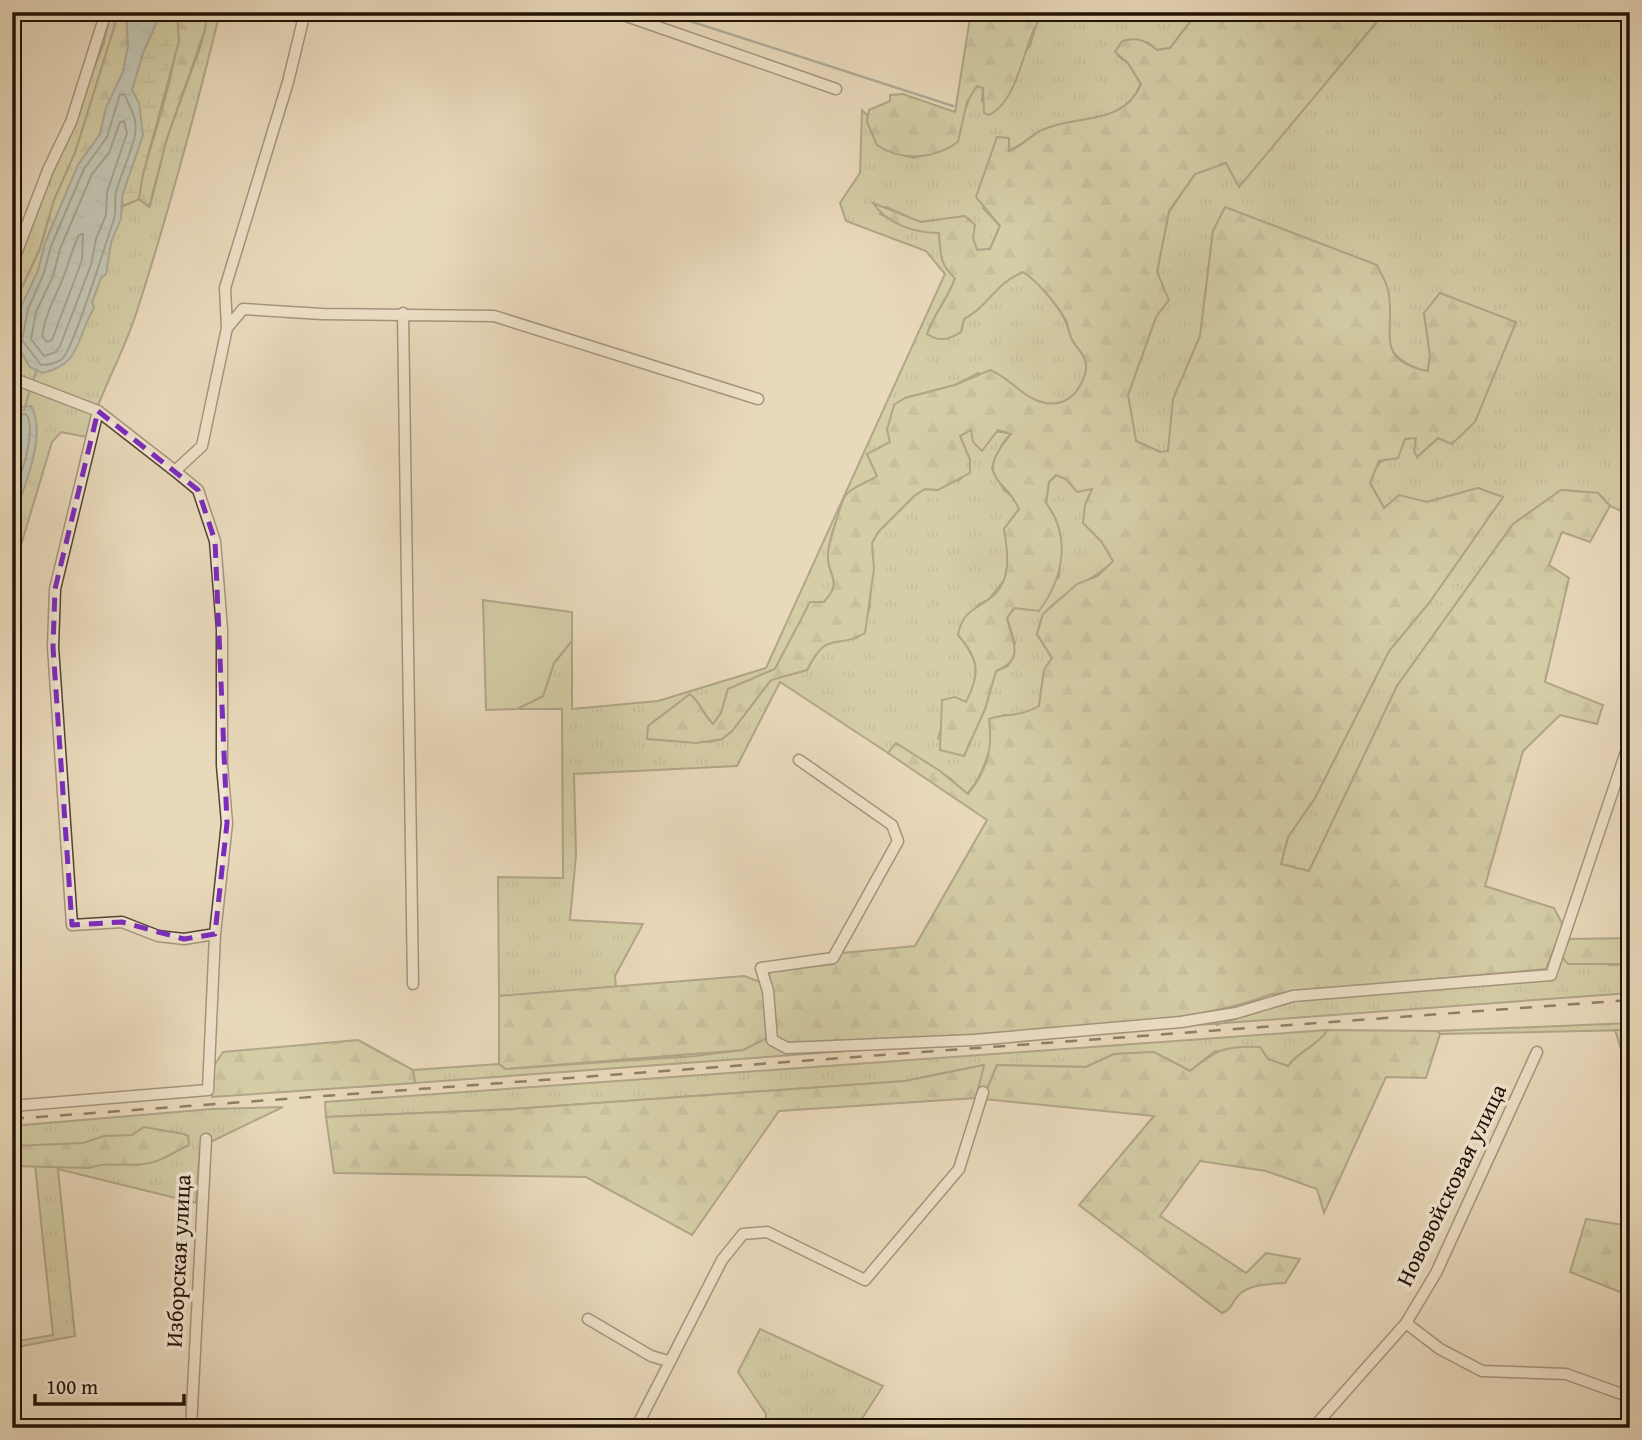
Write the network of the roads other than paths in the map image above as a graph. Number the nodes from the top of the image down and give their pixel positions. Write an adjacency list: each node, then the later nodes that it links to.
1 (106, 12): 5 (street)
2 (305, 12): 7 (street)
3 (615, 12): 4 (street)
4 (836, 89)
5 (12, 264)
6 (403, 313): 7 (street); 9 (street); 15 (street)
7 (227, 328): 11 (street)
8 (12, 378): 10 (street)
9 (758, 399)
10 (98, 411): 11 (street); 14 (street)
11 (175, 471): 14 (street)
12 (1630, 740): 13 (street)
13 (799, 760)
14 (215, 934): 18 (street)
15 (414, 984)
16 (1537, 1052): 21 (street, Нововойсковая улица)
17 (983, 1092): 22 (street)
18 (12, 1106)
19 (206, 1139): 24 (street, Изборская улица)
20 (588, 1319): 22 (street)
21 (1406, 1322): 23 (street); 26 (street, Нововойсковая улица)
22 (668, 1361): 25 (street)
23 (1630, 1396)
24 (191, 1428)
25 (636, 1428)
26 (1313, 1428)

